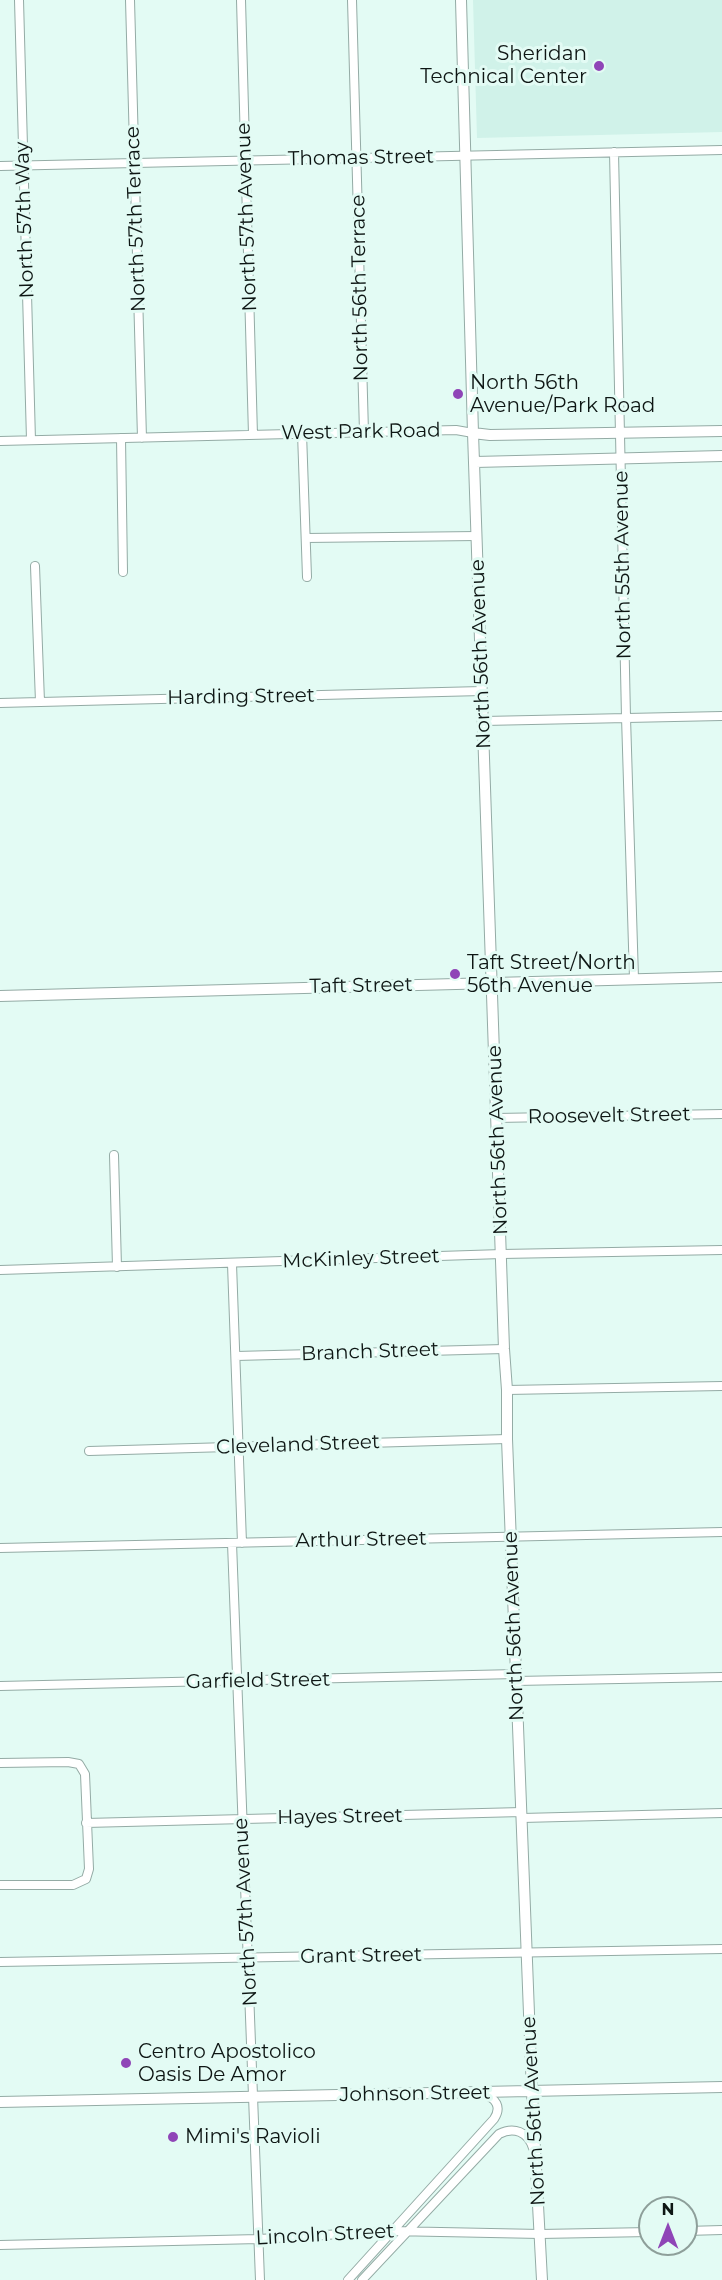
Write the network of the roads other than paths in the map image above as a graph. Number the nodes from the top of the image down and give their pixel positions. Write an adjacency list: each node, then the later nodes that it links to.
1 (19, 0): 12 (street, North 57th Way)
2 (130, 0): 11 (street, North 57th Terrace)
3 (241, 0): 10 (street, North 57th Avenue)
4 (352, 0): 9 (street, North 56th Terrace)
5 (461, 0): 8 (street, North 56th Avenue)
6 (722, 150): 7 (street, Thomas Street)
7 (614, 152): 8 (street, Thomas Street); 18 (street, North 55th Avenue)
8 (467, 156): 9 (street, Thomas Street); 17 (street, North 56th Avenue)
9 (357, 158): 10 (street, Thomas Street); 15 (street, North 56th Terrace)
10 (246, 160): 11 (street, Thomas Street); 19 (street, North 57th Avenue)
11 (135, 163): 12 (street, Thomas Street); 21 (street, North 57th Terrace)
12 (24, 165): 13 (street, Thomas Street); 22 (street, North 57th Way)
13 (0, 166)
14 (722, 431): 18 (street, West Park Road)
15 (364, 432): 16 (street, West Park Road); 17 (street, West Park Road)
16 (302, 433): 19 (street, West Park Road); 28 (street)
17 (473, 434): 18 (street, West Park Road); 26 (street, North 56th Avenue)
18 (620, 434): 25 (street, North 55th Avenue)
19 (253, 435): 21 (street, West Park Road)
20 (121, 438): 21 (street, West Park Road); 22 (street, West Park Road); 30 (street)
21 (142, 438)
22 (31, 440): 23 (street, West Park Road)
23 (0, 441)
24 (722, 456): 25 (street)
25 (620, 458): 26 (street); 36 (street, North 55th Avenue)
26 (475, 462): 27 (street, North 56th Avenue)
27 (477, 536): 28 (street); 32 (street, North 56th Avenue)
28 (306, 538): 31 (street)
29 (35, 566): 33 (street)
30 (123, 572)
31 (307, 578)
32 (482, 691): 33 (street, Harding Street); 37 (street, North 56th Avenue)
33 (40, 702): 34 (street, Harding Street)
34 (0, 703)
35 (722, 716): 36 (street)
36 (626, 717): 37 (street); 39 (street, North 55th Avenue)
37 (484, 721): 40 (street, North 56th Avenue)
38 (722, 977): 39 (street, Taft Street)
39 (634, 979): 40 (street, Taft Street)
40 (493, 983): 41 (street, Taft Street); 43 (street, North 56th Avenue)
41 (0, 996)
42 (722, 1113): 43 (street, Roosevelt Street)
43 (496, 1118): 46 (street, North 56th Avenue)
44 (114, 1155): 48 (street)
45 (722, 1250): 46 (street, McKinley Street)
46 (502, 1254): 47 (street, McKinley Street); 50 (street, North 56th Avenue)
47 (232, 1264): 48 (street, McKinley Street); 51 (street)
48 (117, 1267): 49 (street, McKinley Street)
49 (0, 1270)
50 (504, 1349): 51 (street, Branch Street); 53 (street, North 56th Avenue)
51 (236, 1356): 55 (street)
52 (722, 1386): 53 (street)
53 (507, 1390): 54 (street, North 56th Avenue)
54 (507, 1439): 55 (street, Cleveland Street); 58 (street, North 56th Avenue)
55 (239, 1447): 56 (street, Cleveland Street); 60 (street)
56 (88, 1451)
57 (722, 1532): 58 (street, Arthur Street)
58 (511, 1536): 60 (street, Arthur Street); 63 (street, North 56th Avenue)
59 (232, 1543): 60 (street, Arthur Street); 61 (street, Arthur Street); 64 (street, North 57th Avenue)
60 (242, 1543)
61 (0, 1548)
62 (722, 1677): 63 (street, Garfield Street)
63 (516, 1678): 64 (street, Garfield Street); 68 (street, North 56th Avenue)
64 (236, 1682): 65 (street, Garfield Street); 69 (street, North 57th Avenue)
65 (0, 1686)
66 (0, 1763): 70 (street)
67 (722, 1813): 68 (street, Hayes Street)
68 (522, 1815): 69 (street, Hayes Street); 73 (street, North 56th Avenue)
69 (242, 1820): 70 (street, Hayes Street); 74 (street, North 57th Avenue)
70 (87, 1823): 71 (street)
71 (0, 1885)
72 (722, 1948): 73 (street, Grant Street)
73 (527, 1953): 74 (street, Grant Street); 77 (street, North 56th Avenue)
74 (248, 1958): 75 (street, Grant Street); 79 (street, North 57th Avenue)
75 (0, 1962)
76 (722, 2087): 77 (street, Johnson Street)
77 (532, 2092): 78 (street, Johnson Street); 83 (street, North 56th Avenue)
78 (480, 2093): 79 (street, Johnson Street); 81 (street)
79 (254, 2098): 80 (street, Johnson Street); 90 (street, North 57th Avenue)
80 (0, 2102)
81 (481, 2134): 82 (street); 85 (street)
82 (489, 2143): 83 (street); 87 (street)
83 (536, 2154): 89 (street, North 56th Avenue)
84 (722, 2230): 86 (street)
85 (391, 2231): 87 (street, Lincoln Street); 90 (street, Lincoln Street); 93 (street)
86 (698, 2231)
87 (408, 2232): 89 (street, Lincoln Street); 94 (street)
88 (638, 2232): 89 (street, Lincoln Street)
89 (540, 2234): 95 (street, North 56th Avenue)
90 (259, 2239): 91 (street, Lincoln Street); 92 (street, North 57th Avenue)
91 (0, 2245)
92 (260, 2280)
93 (348, 2280)
94 (362, 2280)
95 (542, 2280)

